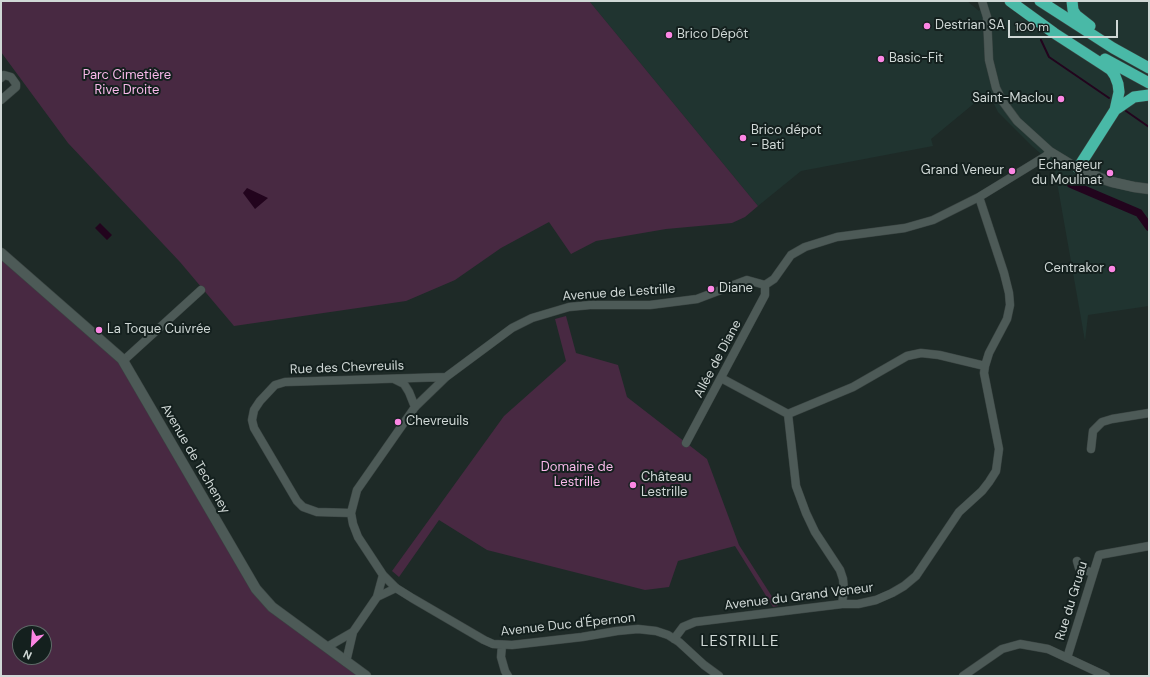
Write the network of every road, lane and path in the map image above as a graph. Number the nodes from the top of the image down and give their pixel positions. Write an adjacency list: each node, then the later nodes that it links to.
1 (982, 1): 13 (street)
2 (1010, 1): 12 (highway)
3 (1018, 1): 9 (highway)
4 (1040, 1): 7 (highway)
5 (1072, 1): 6 (highway)
6 (1149, 61)
7 (1149, 68)
8 (1, 78): 11 (street)
9 (1149, 83)
10 (1149, 95): 12 (highway)
11 (1, 100)
12 (1115, 110): 14 (highway)
13 (1050, 151): 14 (street); 16 (street)
14 (1078, 168): 15 (street)
15 (1149, 189)
16 (979, 197): 18 (street); 21 (street)
17 (1, 253): 20 (street, Avenue de Techeney)
18 (765, 285): 22 (street, Avenue de Lestrille); 23 (street, Allée de Diane)
19 (201, 290): 20 (street)
20 (123, 361): 41 (street, Avenue de Techeney)
21 (984, 366): 27 (street); 37 (street, Avenue du Grand Veneur)
22 (446, 378): 24 (street, Rue des Chevreuils); 25 (street, Avenue de Lestrille)
23 (721, 378): 27 (street); 28 (street, Allée de Diane)
24 (393, 379): 25 (street); 30 (street, Rue des Chevreuils)
25 (415, 407): 30 (street, Avenue de Lestrille)
26 (1149, 413): 29 (street)
27 (788, 414): 37 (street)
28 (686, 443)
29 (1091, 449)
30 (351, 513): 34 (street, Avenue de Lestrille)
31 (1149, 546): 33 (street, Rue du Gruau)
32 (1077, 561): 33 (street)
33 (1093, 573): 42 (street, Rue du Gruau)
34 (383, 575): 35 (street, Avenue de Lestrille); 36 (street)
35 (396, 588): 36 (street); 40 (street, Avenue Duc d'Épernon)
36 (377, 597): 38 (street)
37 (842, 604): 39 (street, Avenue du Grand Veneur)
38 (352, 632): 41 (street); 43 (street)
39 (674, 639): 40 (street, Avenue Duc d'Épernon); 44 (street, Avenue Duc d'Épernon)
40 (502, 645): 47 (street)
41 (327, 648): 43 (street, Avenue de Techeney)
42 (1066, 658): 45 (street); 48 (street)
43 (346, 662): 46 (street, Avenue de Techeney)
44 (713, 675)
45 (1100, 675)
46 (366, 676)
47 (508, 676)
48 (963, 676)

